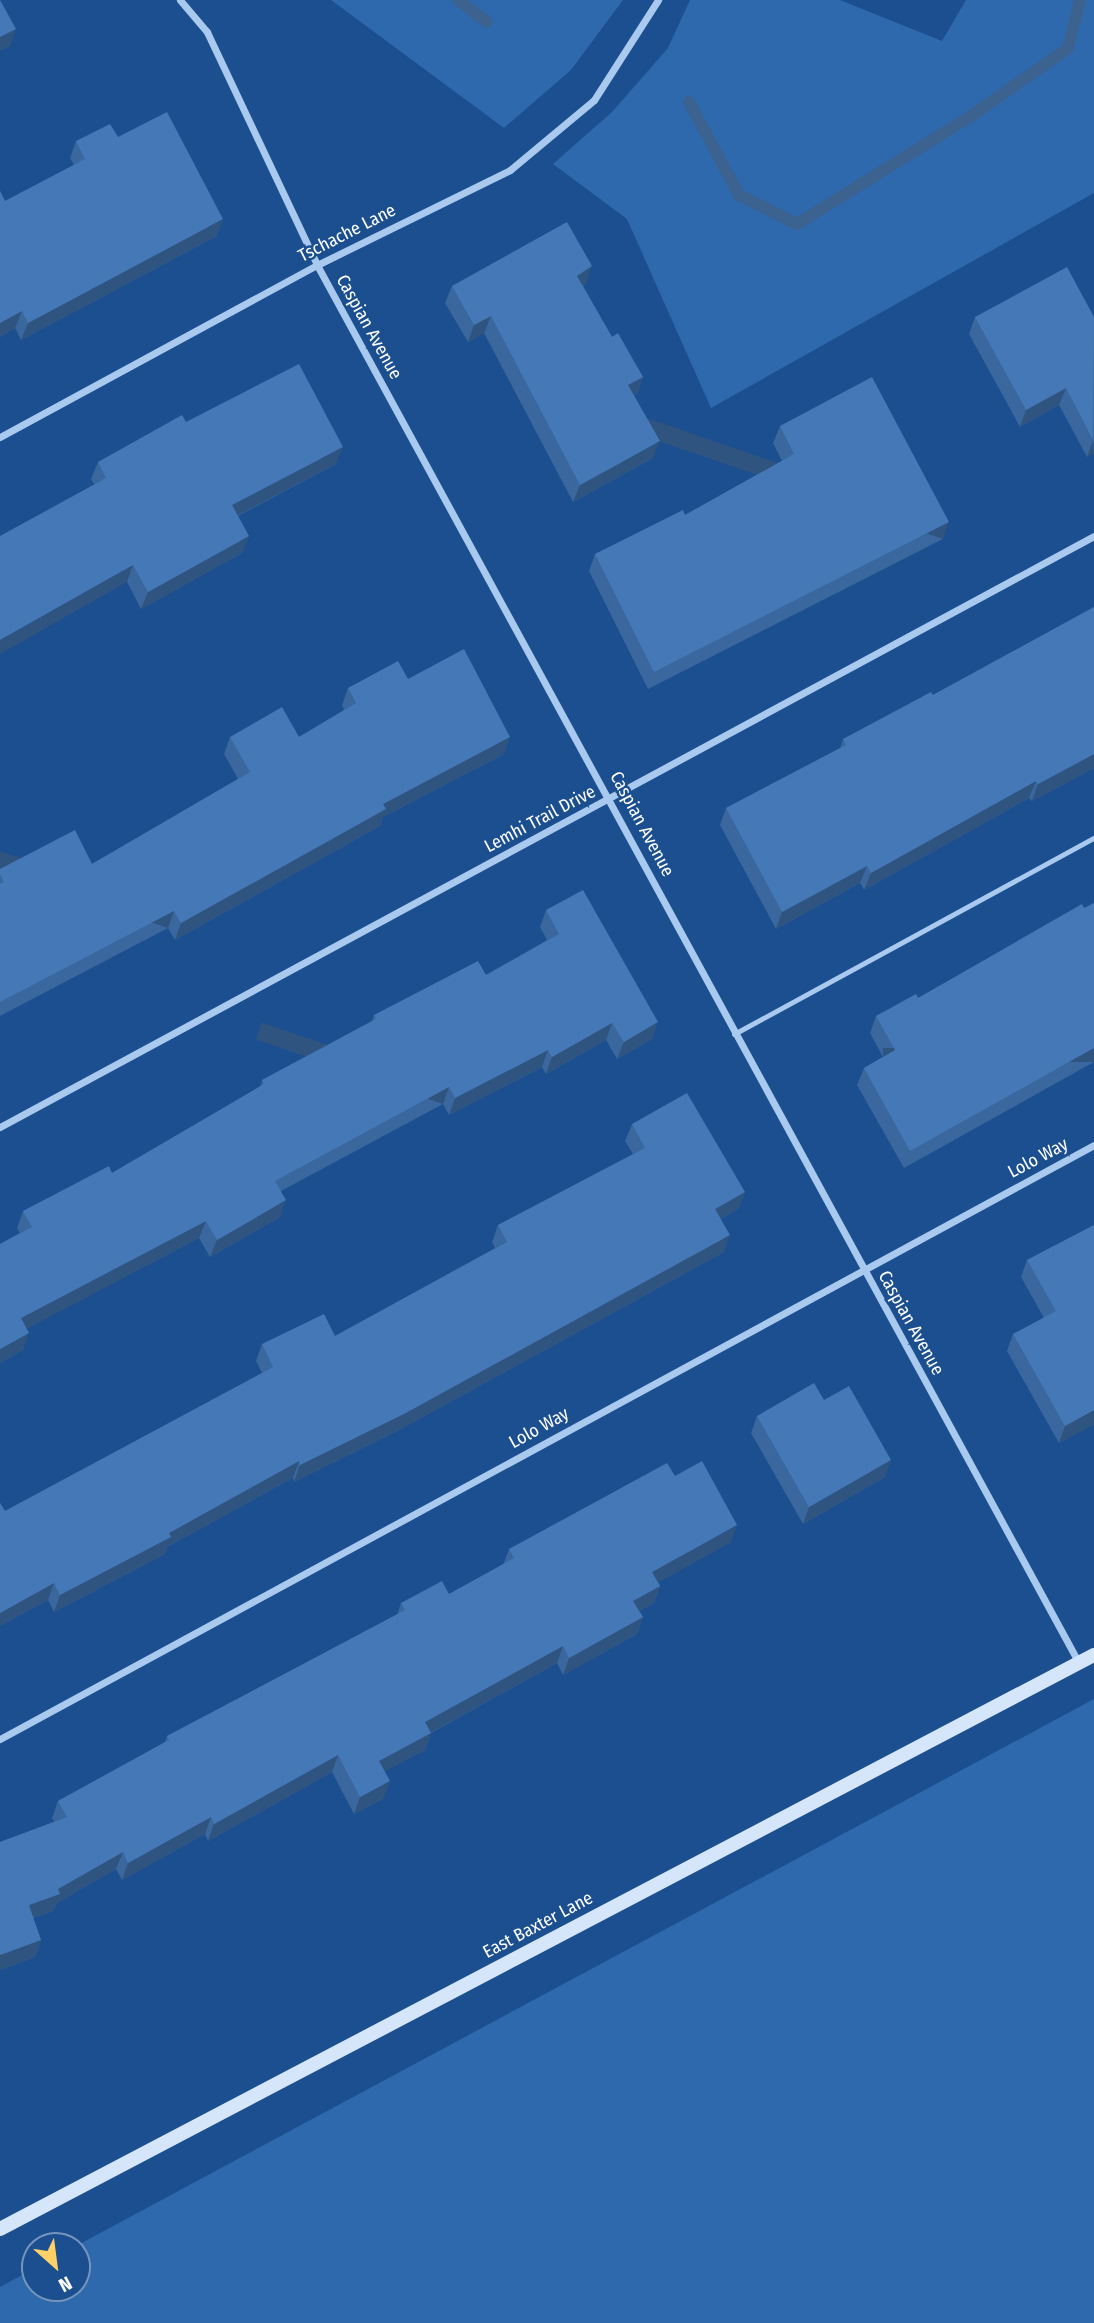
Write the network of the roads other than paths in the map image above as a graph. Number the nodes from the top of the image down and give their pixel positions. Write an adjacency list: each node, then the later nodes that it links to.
1 (180, 0): 3 (street, Caspian Avenue)
2 (658, 0): 3 (street, Tschache Lane)
3 (317, 265): 4 (street, Tschache Lane); 6 (street, Caspian Avenue)
4 (0, 437)
5 (1094, 536): 6 (street, Lemhi Trail Drive)
6 (611, 799): 8 (street, Caspian Avenue); 9 (street, Lemhi Trail Drive)
7 (1094, 838): 8 (lane)
8 (734, 1034): 11 (street, Caspian Avenue)
9 (0, 1127)
10 (1094, 1145): 11 (street, Lolo Way)
11 (864, 1270): 13 (street, Caspian Avenue); 14 (street, Lolo Way)
12 (1094, 1655): 13 (main road, East Baxter Lane)
13 (1079, 1663): 15 (main road, East Baxter Lane)
14 (0, 1739)
15 (0, 2229)

